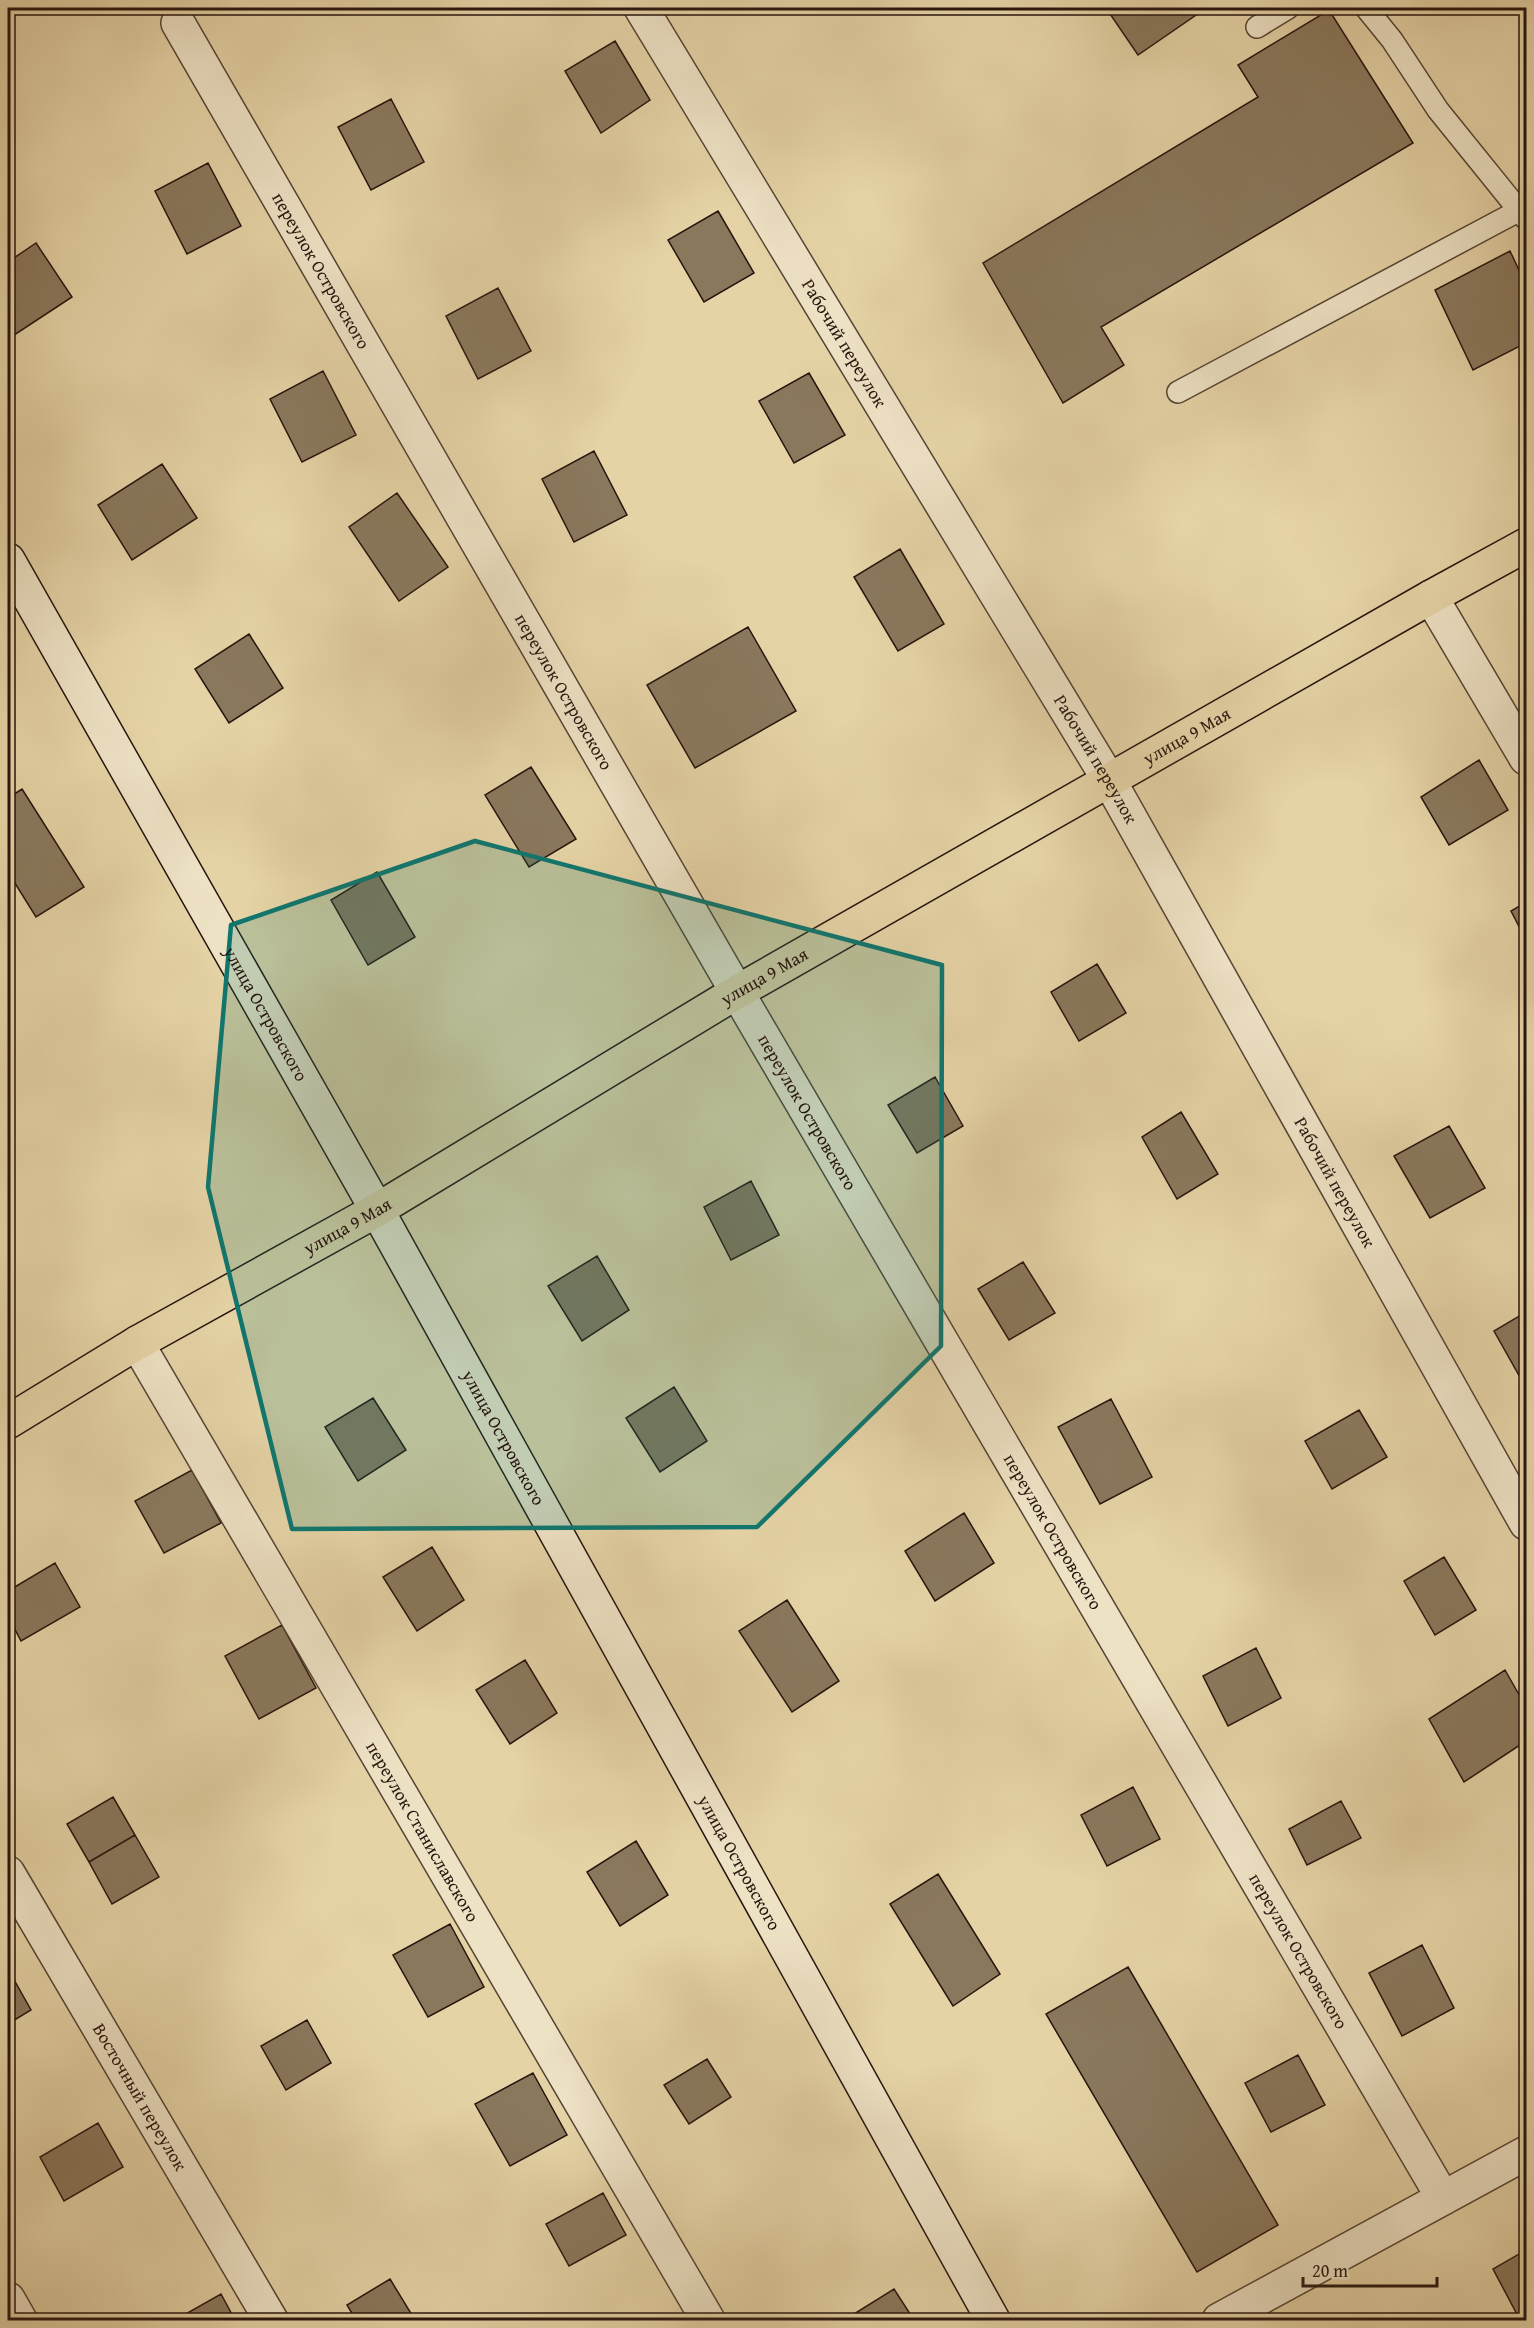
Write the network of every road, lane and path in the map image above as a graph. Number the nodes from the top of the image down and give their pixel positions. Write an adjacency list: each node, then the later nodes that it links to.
1 (641, 8): 12 (street, Рабочий переулок)
2 (1288, 8): 5 (lane)
3 (1366, 8): 6 (lane)
4 (178, 23): 13 (street, переулок Островского)
5 (1257, 27)
6 (1523, 215): 7 (lane)
7 (1178, 392)
8 (1527, 545): 10 (main road, улица 9 Мая)
9 (8, 560): 14 (street, улица Островского)
10 (1431, 597): 11 (street); 12 (main road, улица 9 Мая)
11 (1527, 758)
12 (1109, 780): 13 (main road, улица 9 Мая); 17 (street, Рабочий переулок)
13 (737, 992): 14 (main road, улица 9 Мая); 20 (street, переулок Островского)
14 (377, 1210): 15 (main road, улица 9 Мая); 25 (street, улица Островского)
15 (137, 1343): 16 (main road, улица 9 Мая); 24 (street, переулок Станиславского)
16 (8, 1422)
17 (1527, 1523)
18 (8, 1873): 23 (street, Восточный переулок)
19 (1527, 2153): 20 (street)
20 (1443, 2198): 26 (street)
21 (8, 2299): 22 (street)
22 (20, 2320)
23 (271, 2320)
24 (708, 2320)
25 (993, 2320)
26 (1219, 2320)

